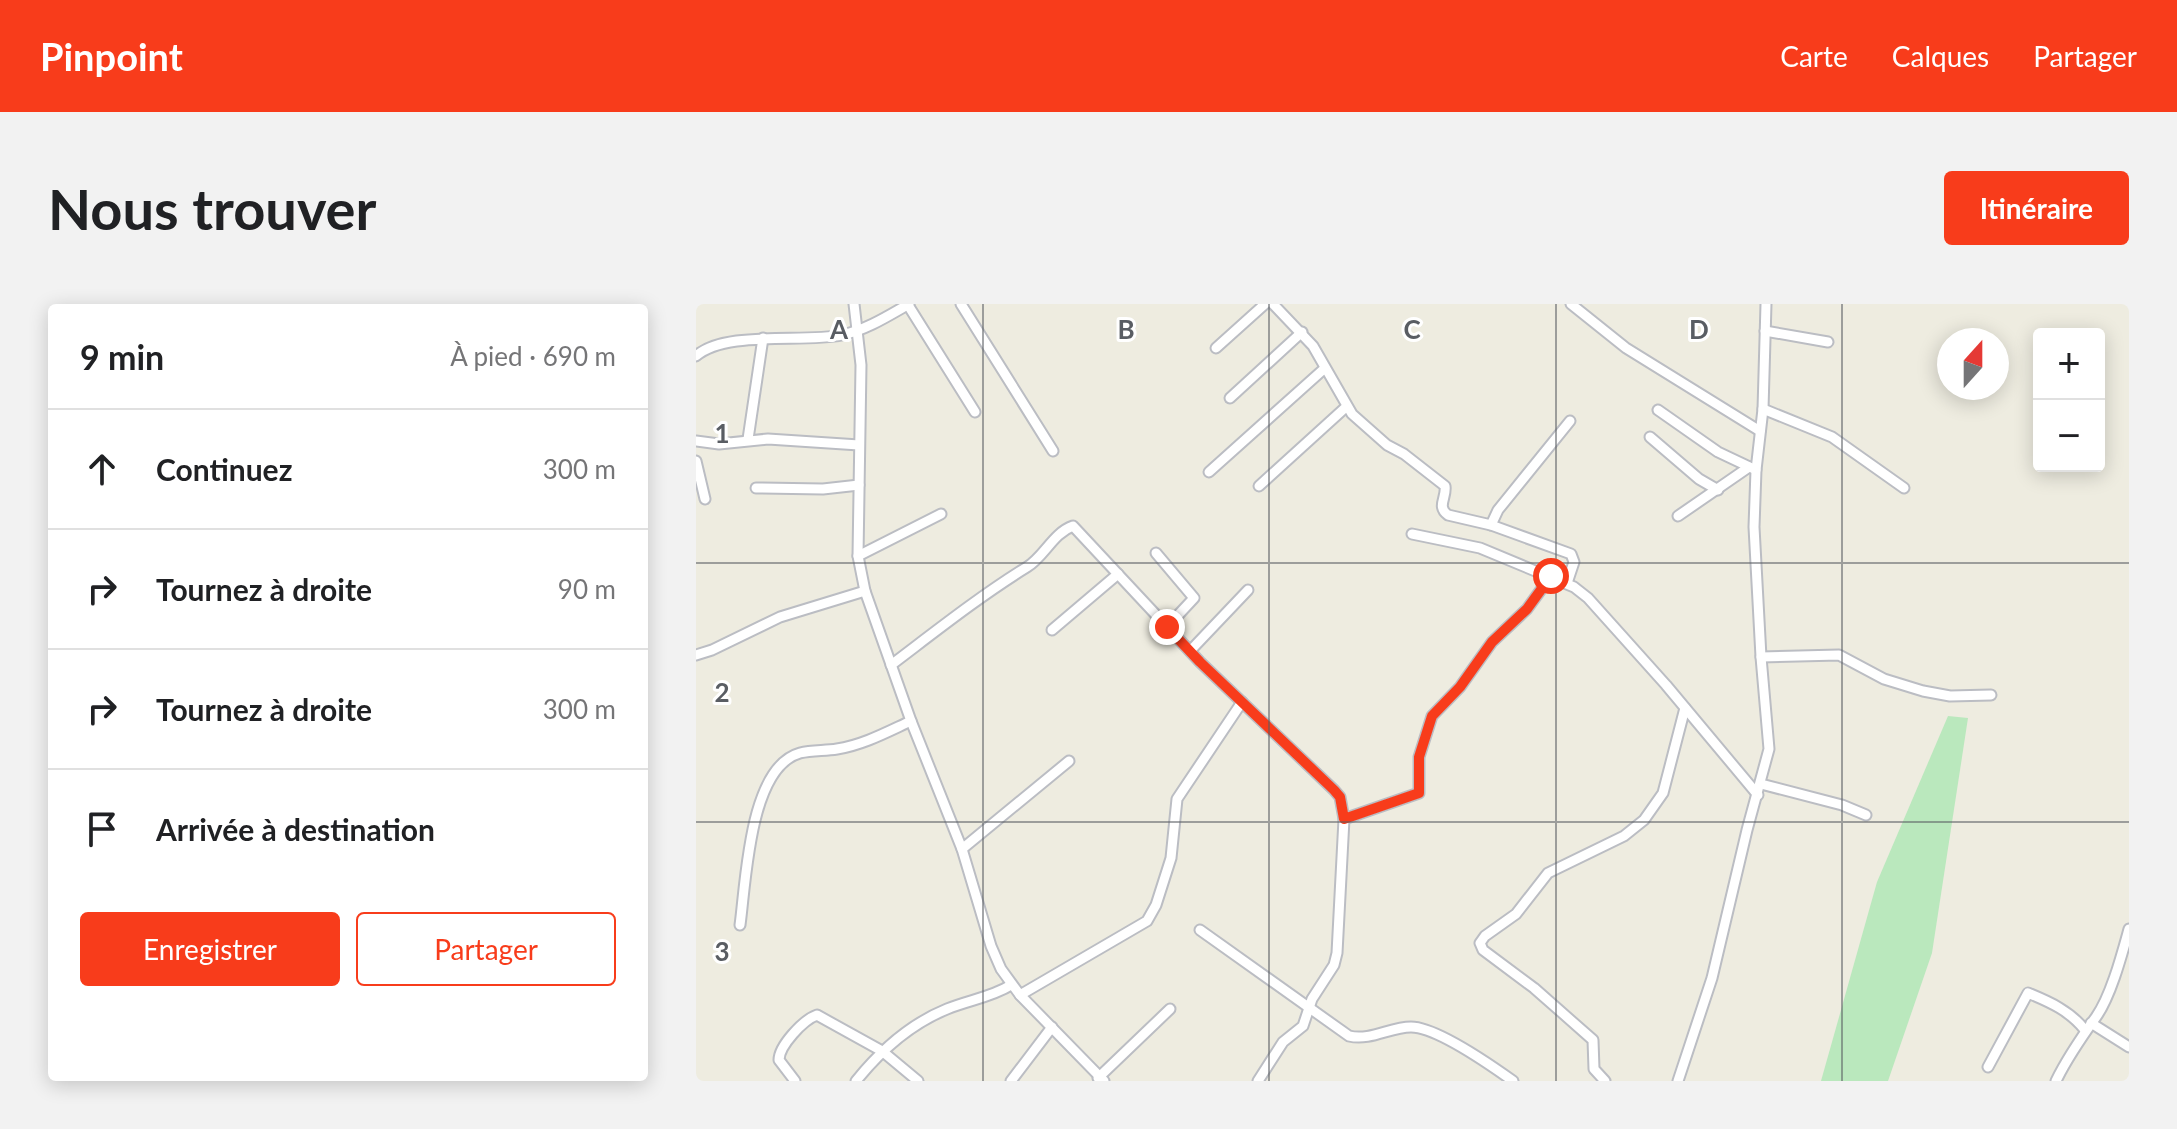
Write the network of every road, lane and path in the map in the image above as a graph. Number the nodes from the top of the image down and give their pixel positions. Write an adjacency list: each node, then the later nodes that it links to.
1 (854, 304): 8 (street)
2 (908, 304): 8 (street); 20 (street)
3 (961, 304): 27 (street)
4 (1265, 304): 13 (street)
5 (1273, 304): 10 (street)
6 (1571, 304): 22 (street)
7 (1766, 304): 9 (street)
8 (859, 330): 11 (street); 26 (street)
9 (1765, 331): 12 (street); 18 (street)
10 (1302, 332): 15 (street); 16 (street)
11 (763, 338): 14 (street); 24 (street)
12 (1828, 342)
13 (1216, 348)
14 (696, 356)
15 (1325, 368): 17 (street); 30 (street)
16 (1230, 398)
17 (1346, 407): 32 (street); 39 (street)
18 (1763, 409): 22 (street); 34 (street)
19 (1658, 410): 29 (street)
20 (975, 412)
21 (1570, 421): 39 (street)
22 (1760, 431): 29 (street)
23 (1650, 437): 35 (street)
24 (748, 439): 25 (street); 26 (street)
25 (696, 441)
26 (859, 445): 31 (street)
27 (1053, 451)
28 (696, 461): 36 (street)
29 (1752, 468): 35 (street); 52 (street)
30 (1209, 472)
31 (859, 485): 33 (street); 42 (street)
32 (1259, 486)
33 (756, 488)
34 (1904, 488)
35 (1718, 490): 38 (street)
36 (705, 499)
37 (941, 514): 42 (street)
38 (1678, 516)
39 (1491, 525): 45 (street)
40 (1412, 534): 44 (street)
41 (1156, 553): 48 (street)
42 (858, 556): 47 (street)
43 (1118, 574): 48 (street); 49 (street); 53 (street)
44 (1551, 576): 45 (street); 62 (street)
45 (1567, 583): 56 (street)
46 (1248, 590): 50 (street)
47 (865, 591): 51 (street); 53 (street)
48 (1167, 627): 50 (street)
49 (1052, 630)
50 (1190, 651): 55 (street)
51 (696, 655)
52 (1761, 657): 54 (street); 59 (street)
53 (891, 665): 57 (street)
54 (1991, 695)
55 (1242, 702): 62 (street); 68 (street)
56 (1685, 708): 60 (street); 83 (street)
57 (911, 721): 63 (street); 64 (street)
58 (1069, 761): 63 (street)
59 (1761, 784): 60 (street); 61 (street)
60 (1758, 795): 84 (street)
61 (1866, 815)
62 (1344, 819): 70 (street)
63 (962, 849): 67 (street)
64 (740, 925)
65 (2129, 929): 72 (street)
66 (1200, 930): 70 (street)
67 (1011, 985): 68 (street); 74 (street)
68 (1020, 995): 71 (street)
69 (1170, 1009): 76 (street)
70 (1309, 1009): 81 (street); 82 (street)
71 (1052, 1027): 76 (street); 80 (street)
72 (2088, 1027): 73 (street); 75 (street); 85 (street)
73 (2129, 1047)
74 (882, 1051): 77 (street); 78 (street); 79 (street)
75 (1988, 1067)
76 (1099, 1079)
77 (795, 1081)
78 (856, 1081)
79 (918, 1081)
80 (1011, 1081)
81 (1258, 1081)
82 (1513, 1081)
83 (1605, 1081)
84 (1679, 1081)
85 (2056, 1081)

